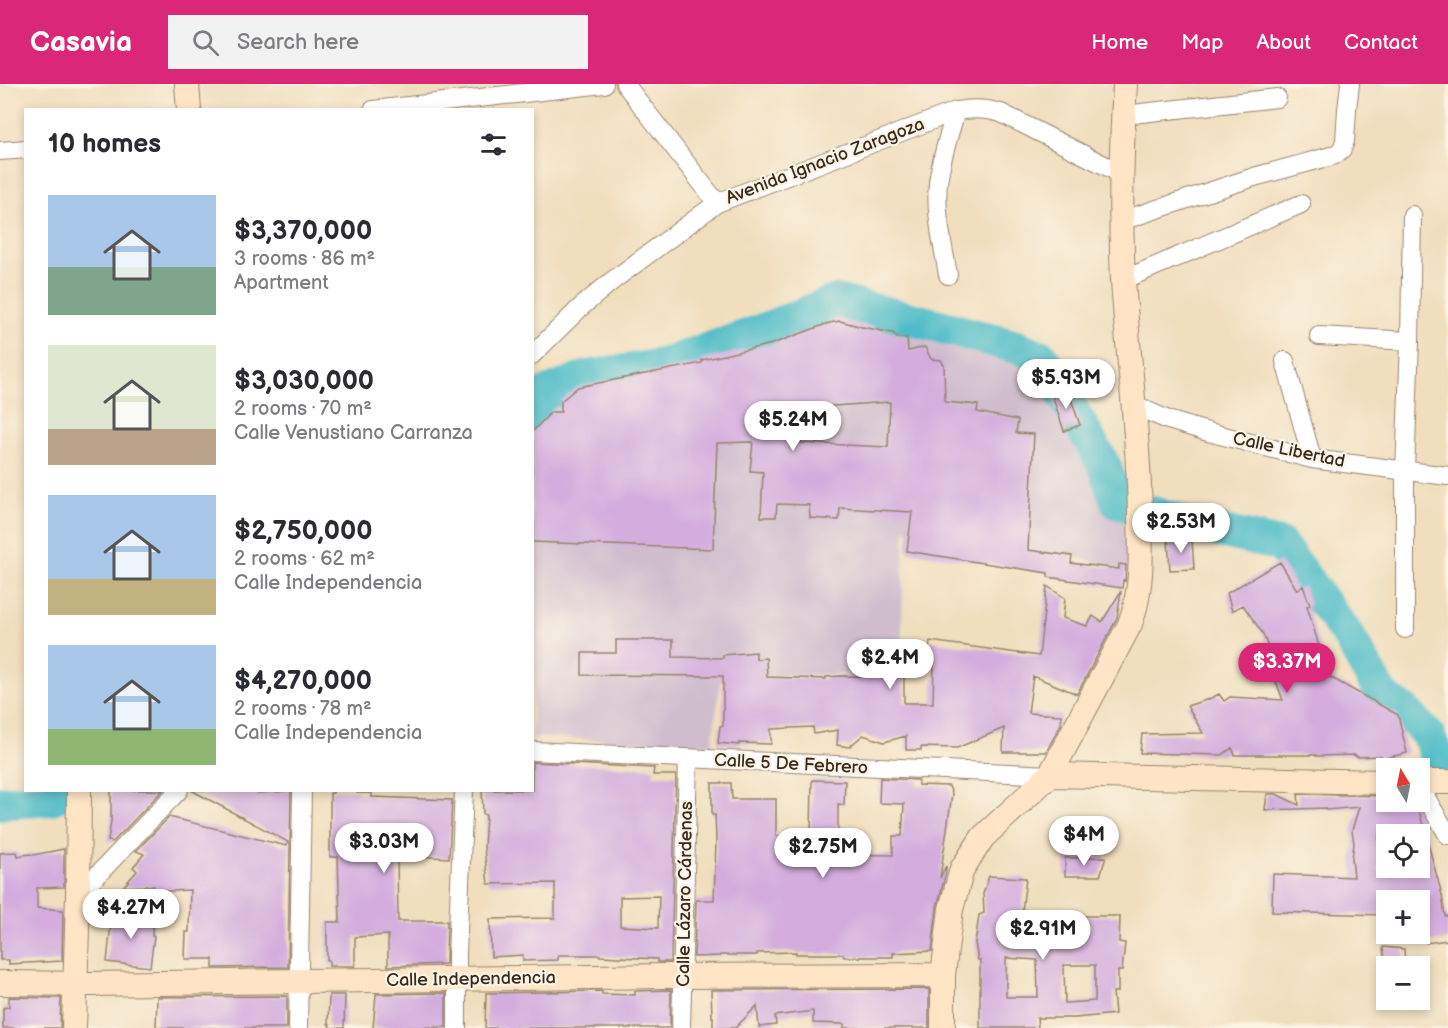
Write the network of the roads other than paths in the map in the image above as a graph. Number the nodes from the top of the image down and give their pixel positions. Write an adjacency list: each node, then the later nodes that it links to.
1 (187, 84): 7 (street)
2 (604, 84): 8 (street)
3 (625, 84): 14 (street)
4 (1125, 84): 10 (street)
5 (1350, 84): 17 (street)
6 (1277, 98): 10 (street)
7 (189, 108)
8 (391, 108)
9 (956, 111): 13 (street, Avenida Ignacio Zaragoza); 14 (street, Avenida Ignacio Zaragoza); 18 (street)
10 (1123, 115): 13 (street)
11 (24, 148): 12 (street)
12 (0, 152)
13 (1120, 173): 17 (street)
14 (717, 202): 22 (street, Avenida Ignacio Zaragoza)
15 (1301, 204): 19 (street)
16 (1412, 214): 21 (street)
17 (1121, 222): 19 (street)
18 (948, 274)
19 (1124, 280): 24 (street)
20 (1319, 336): 21 (street)
21 (1410, 341): 26 (street)
22 (534, 353)
23 (1285, 361): 25 (street)
24 (1134, 405): 25 (street, Calle Libertad); 31 (street)
25 (1312, 459): 26 (street, Calle Libertad)
26 (1405, 471): 27 (street, Calle Libertad); 28 (street)
27 (1448, 476)
28 (1405, 629)
29 (534, 751): 30 (street, Calle 5 De Febrero)
30 (688, 759): 31 (street, Calle 5 De Febrero); 43 (street, Calle Lázaro Cárdenas)
31 (1050, 775): 32 (street); 42 (street)
32 (1376, 782)
33 (1448, 782): 34 (street)
34 (1430, 783)
35 (177, 792): 41 (street)
36 (302, 792): 45 (street)
37 (464, 792): 44 (street)
38 (79, 800): 41 (street)
39 (1430, 803): 40 (street)
40 (1448, 835)
41 (78, 895): 47 (street)
42 (943, 975): 43 (street, Calle Independencia); 52 (street)
43 (683, 976): 44 (street, Calle Independencia); 51 (street, Calle Lázaro Cárdenas)
44 (457, 979): 45 (street, Calle Independencia); 50 (street)
45 (298, 982): 47 (street, Calle Independencia); 49 (street)
46 (0, 983): 47 (street, Calle Independencia)
47 (75, 984): 48 (street)
48 (74, 1028)
49 (298, 1028)
50 (457, 1028)
51 (681, 1028)
52 (943, 1028)

